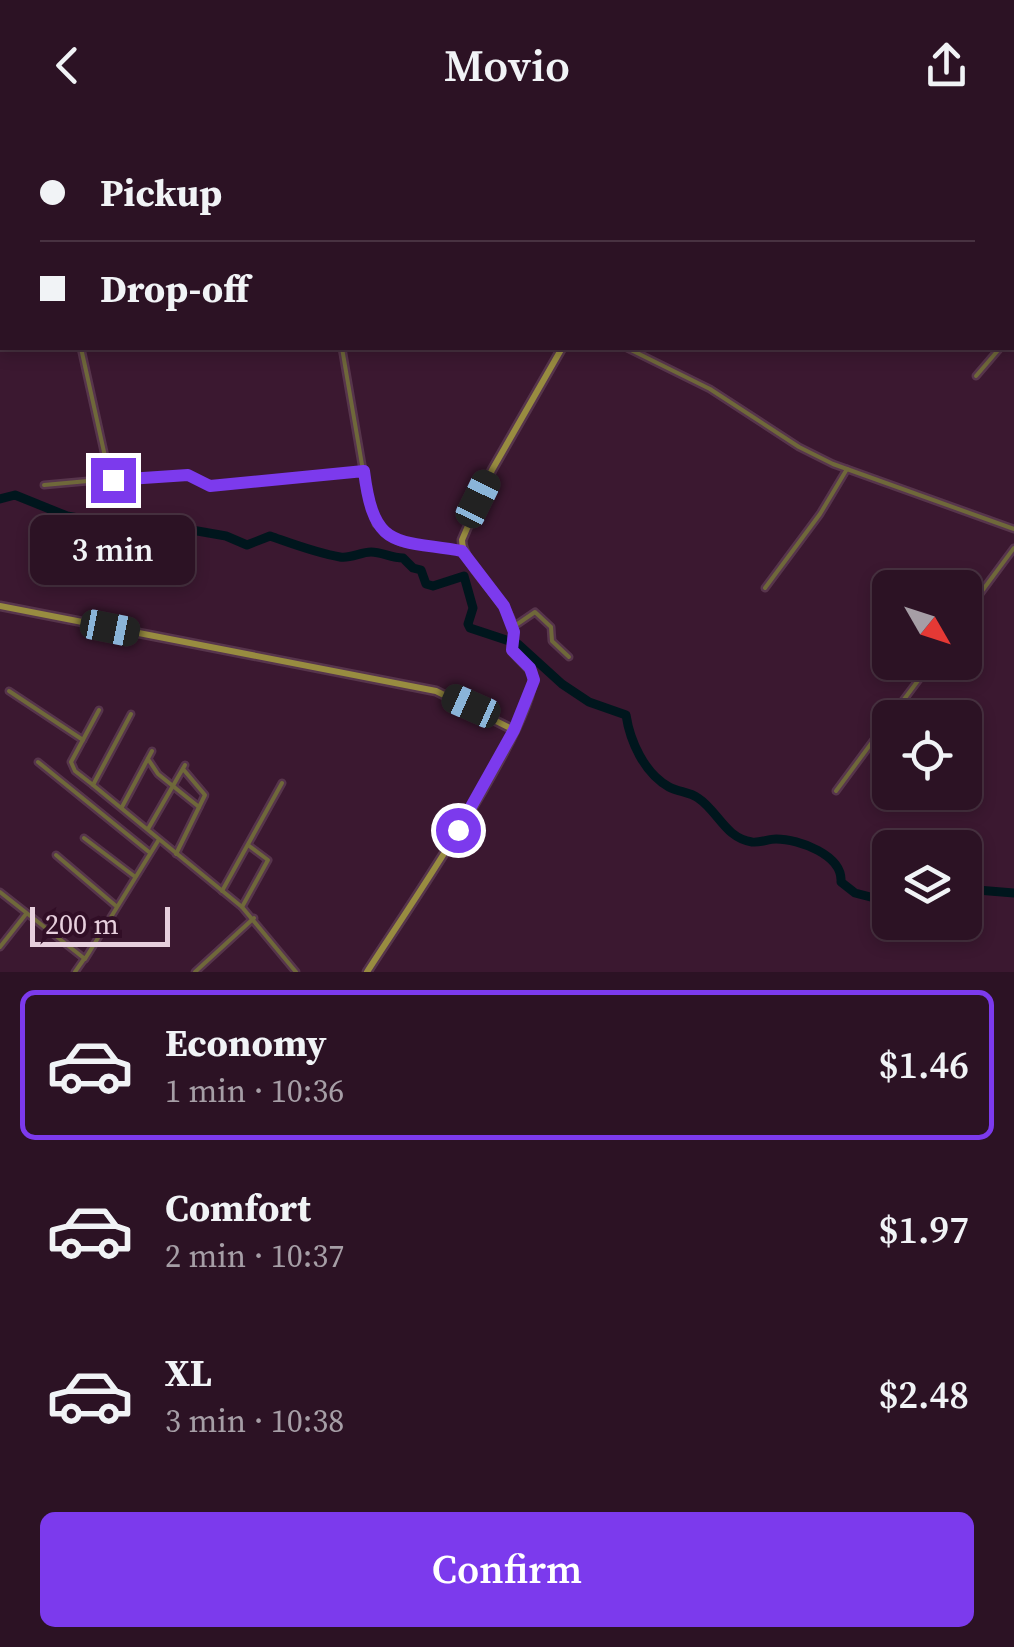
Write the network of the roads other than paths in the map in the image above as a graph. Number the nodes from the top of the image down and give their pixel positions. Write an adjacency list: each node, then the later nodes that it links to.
1 (82, 350): 9 (street)
2 (342, 350): 8 (street)
3 (561, 350): 13 (street)
4 (632, 350): 7 (street)
5 (998, 350): 6 (street)
6 (976, 376)
7 (846, 469): 11 (street); 14 (street)
8 (364, 471): 9 (street); 13 (street)
9 (110, 479): 10 (street)
10 (44, 485)
11 (1014, 528)
12 (1014, 548): 15 (street)
13 (462, 551): 17 (street)
14 (764, 588)
15 (982, 591)
16 (0, 606): 22 (street)
17 (513, 630): 18 (street); 22 (street)
18 (569, 657)
19 (9, 691): 23 (street)
20 (99, 710): 23 (street)
21 (130, 714): 29 (street)
22 (514, 730): 53 (street)
23 (82, 740): 29 (street)
24 (872, 742): 31 (street)
25 (152, 751): 26 (street)
26 (148, 759): 30 (street); 32 (street)
27 (38, 762): 38 (street)
28 (282, 783): 37 (street)
29 (92, 784): 32 (street)
30 (172, 786): 33 (street); 33 (street); 34 (street)
31 (836, 791)
32 (122, 807): 34 (street)
33 (199, 808): 39 (street)
34 (148, 829): 36 (street)
35 (84, 838): 41 (street)
36 (158, 841): 38 (street); 39 (street)
37 (248, 845): 42 (street); 45 (street)
38 (148, 852): 41 (street)
39 (176, 854): 42 (street)
40 (56, 855): 44 (street)
41 (134, 876): 44 (street)
42 (222, 890): 45 (street)
43 (0, 892): 46 (street)
44 (116, 906): 49 (street)
45 (242, 906): 47 (street)
46 (26, 914): 48 (street); 49 (street)
47 (254, 918): 51 (street); 52 (street)
48 (0, 947)
49 (84, 958): 50 (street)
50 (75, 972)
51 (195, 972)
52 (296, 972)
53 (368, 972)

